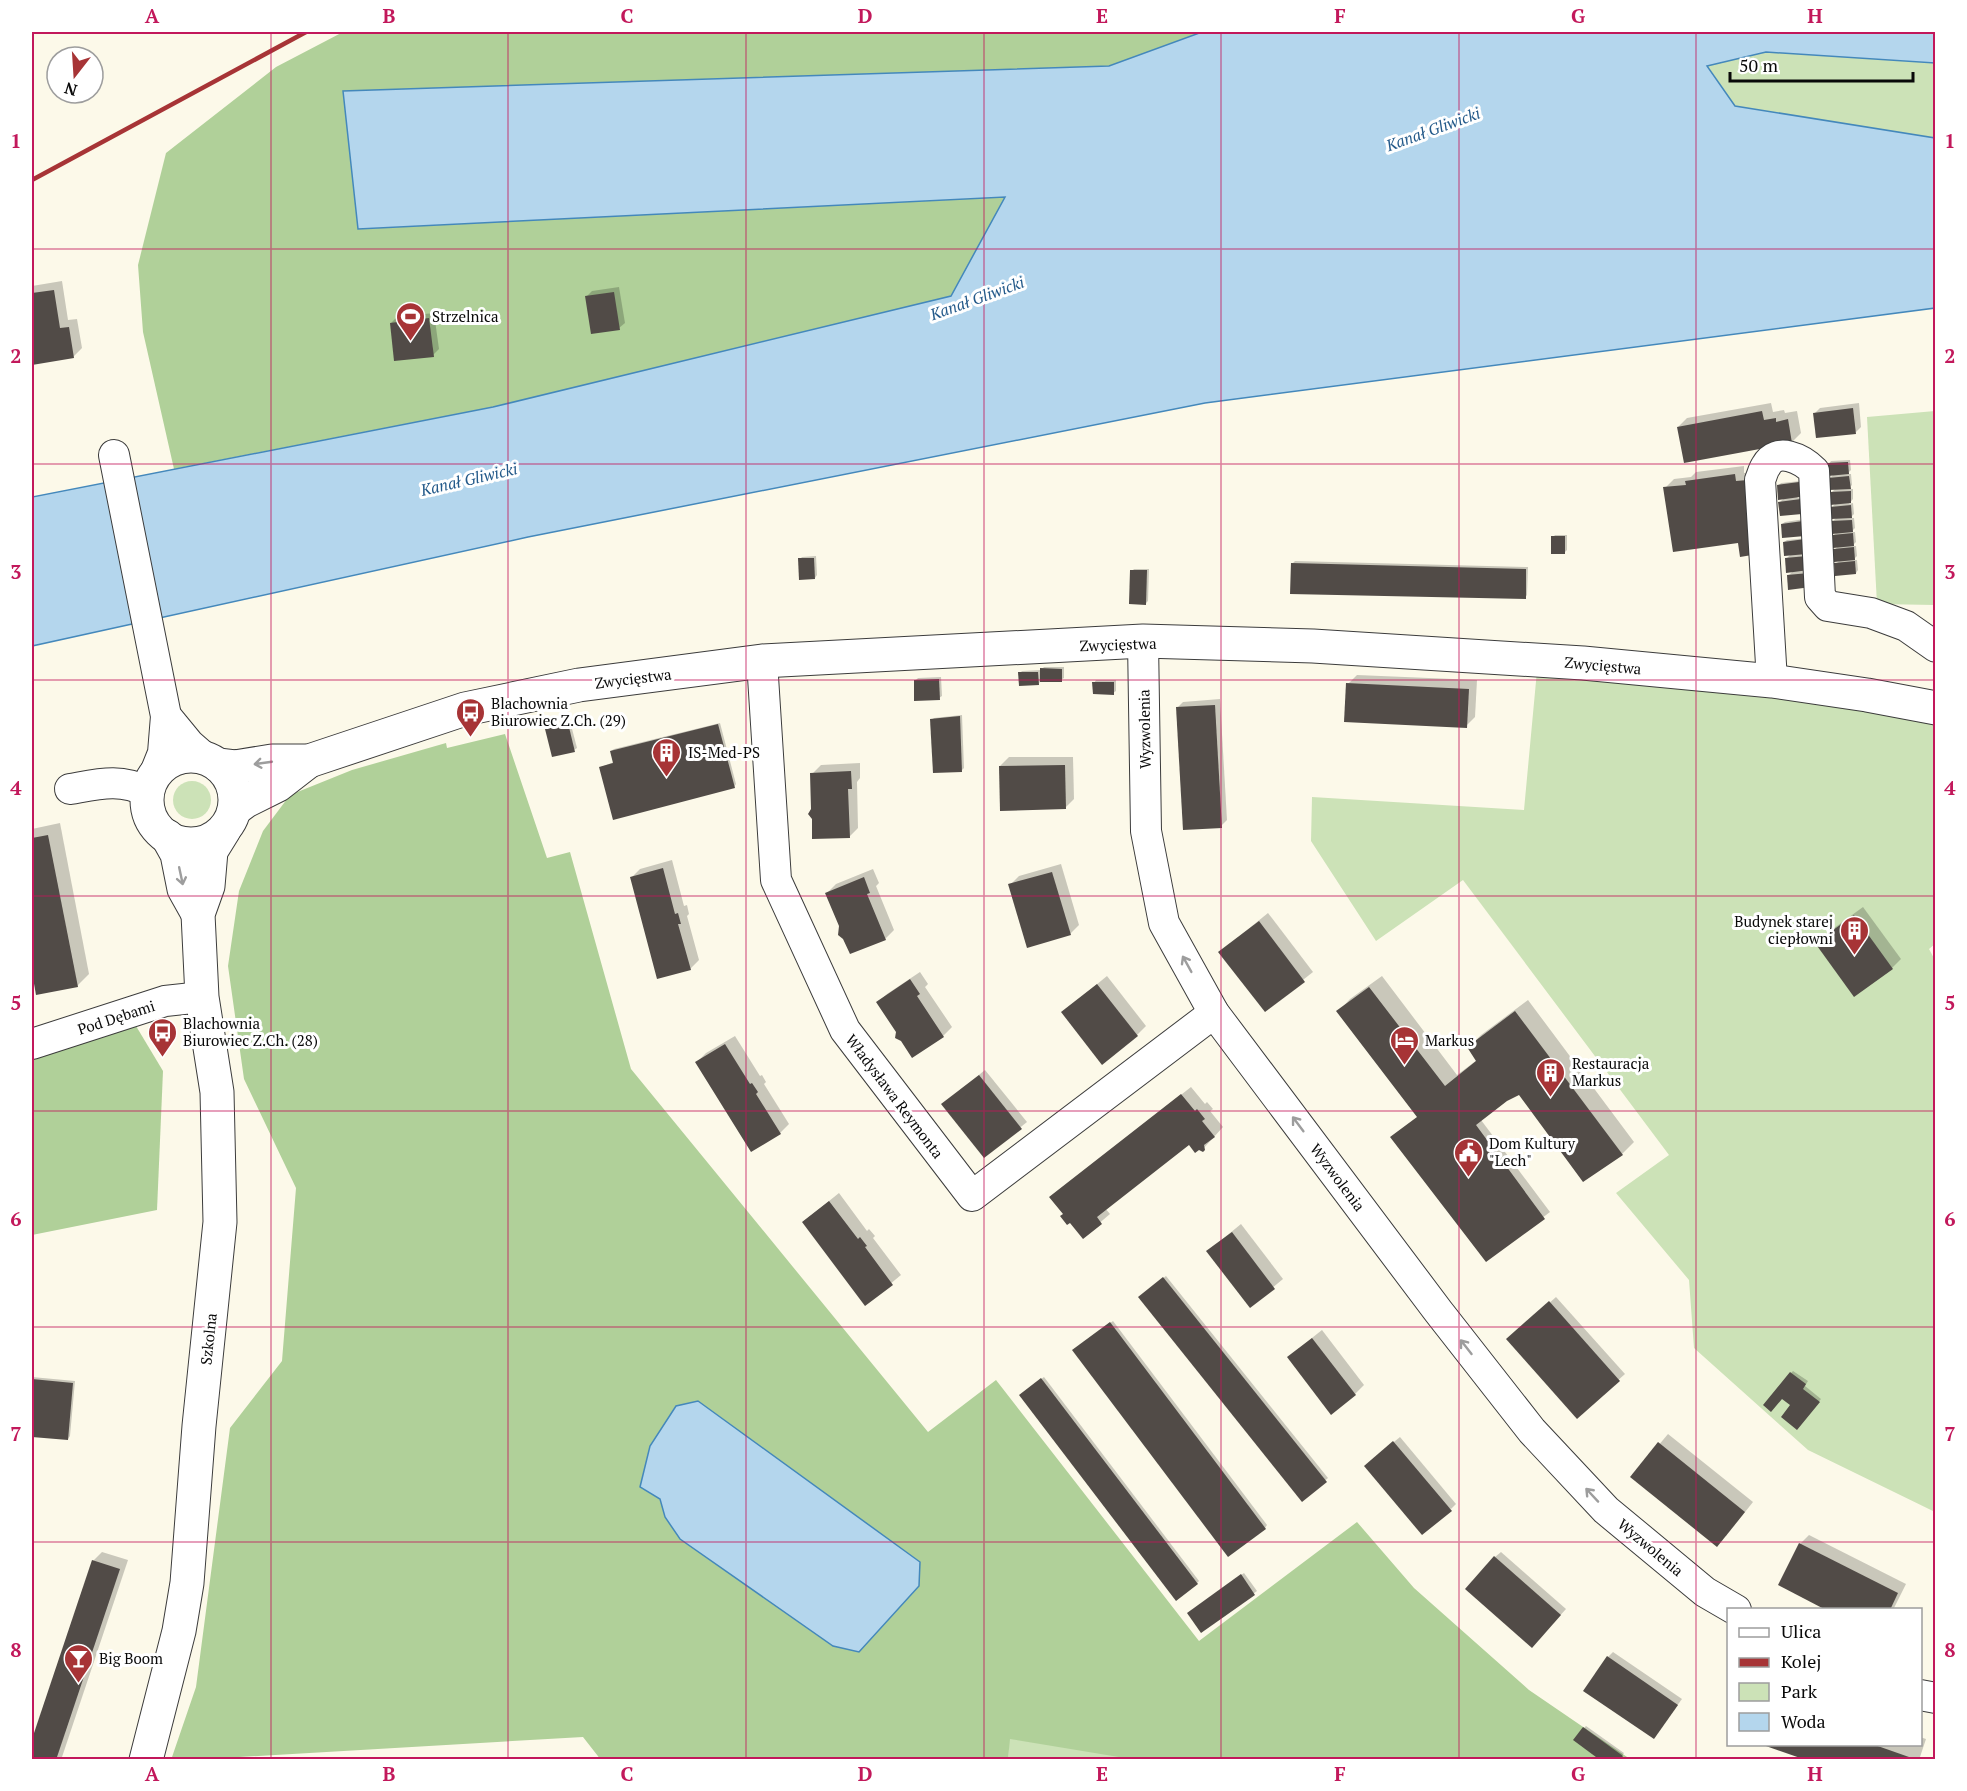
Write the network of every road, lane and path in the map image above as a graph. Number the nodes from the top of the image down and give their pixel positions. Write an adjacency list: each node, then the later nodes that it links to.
1 (115, 459): 7 (street)
2 (1143, 641): 4 (street, Zwycięstwa); 5 (street, Zwycięstwa); 16 (street, Wyzwolenia, one-way to 2)
3 (1935, 646): 5 (street)
4 (762, 661): 8 (street, Zwycięstwa); 16 (street, Władysława Reymonta)
5 (1772, 681): 6 (street, Zwycięstwa)
6 (1935, 708)
7 (166, 716): 9 (street); 10 (street)
8 (309, 760): 9 (street, Zwycięstwa, one-way to 9); 12 (street, Zwycięstwa)
9 (211, 761): 10 (street); 12 (street)
10 (151, 785): 11 (street); 13 (street)
11 (70, 789)
12 (229, 820): 13 (street); 14 (street, Szkolna)
13 (166, 836): 14 (street, Szkolna, one-way to 14)
14 (198, 914): 15 (street, Szkolna)
15 (202, 997): 17 (street, Pod Dębami); 19 (street, Szkolna)
16 (1214, 1013): 18 (street, Wyzwolenia, one-way to 16)
17 (32, 1044)
18 (1733, 1608)
19 (146, 1760)

